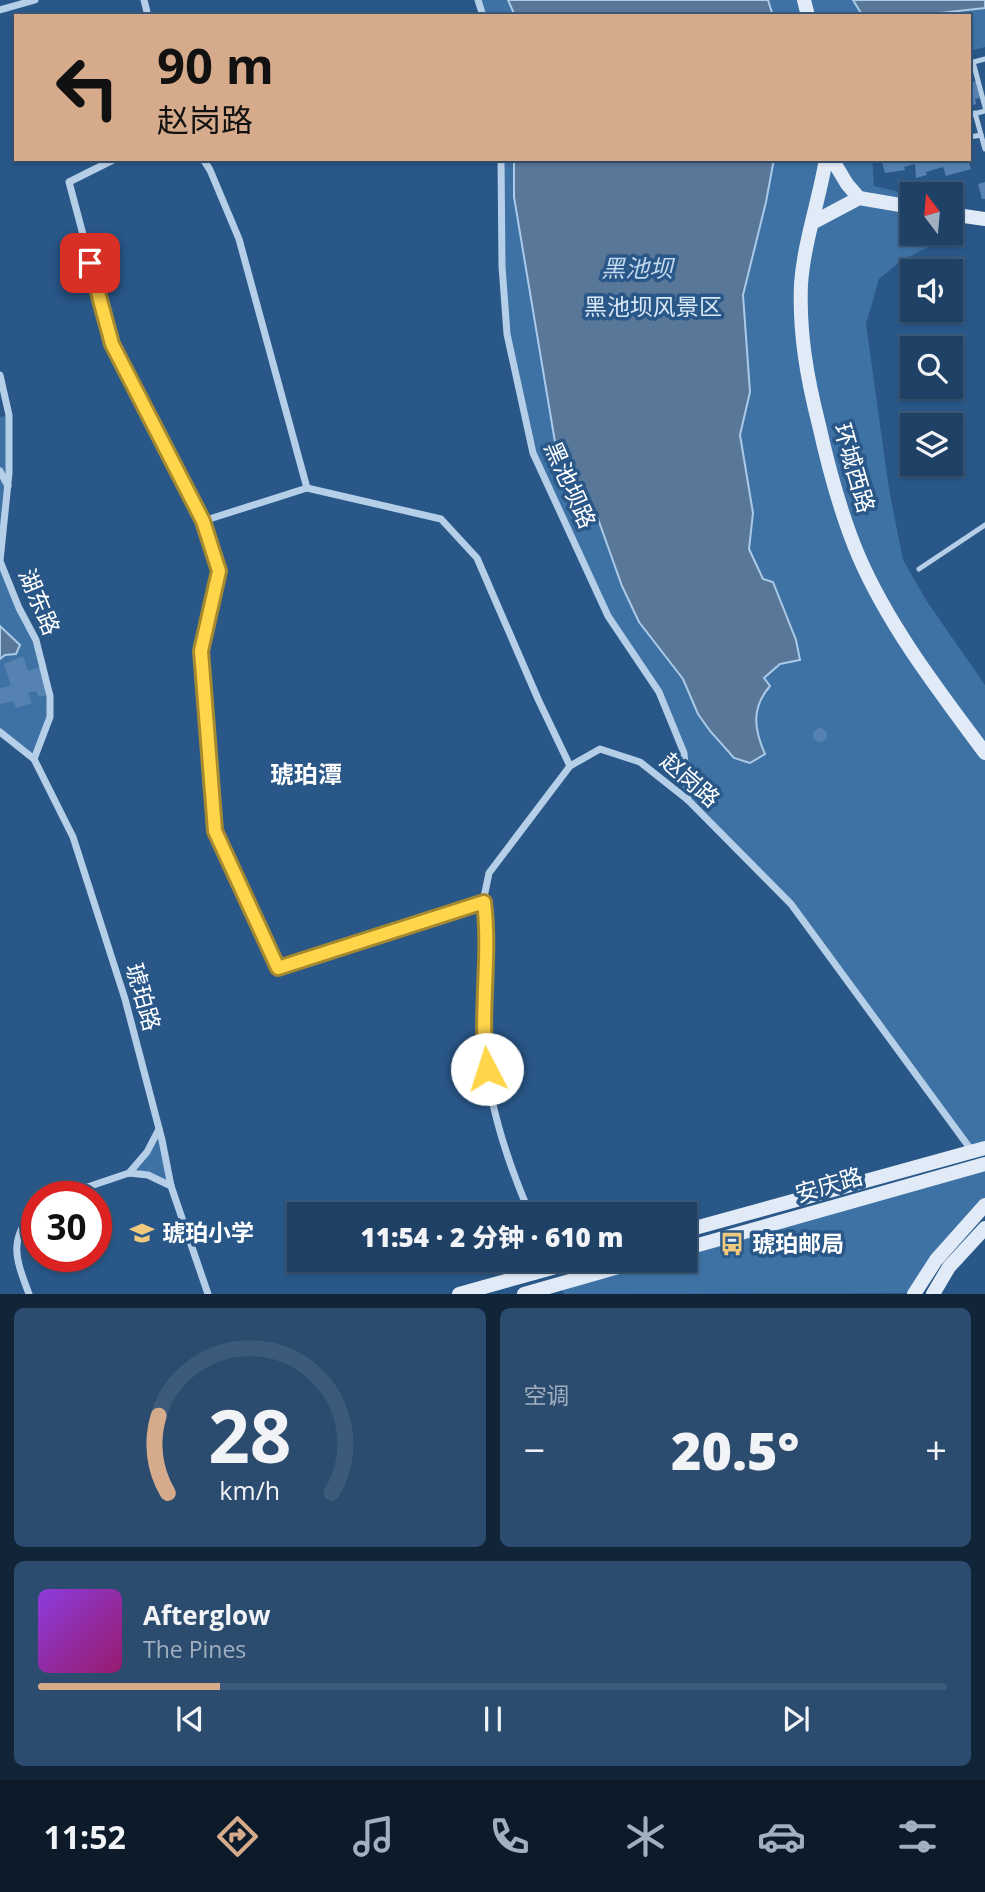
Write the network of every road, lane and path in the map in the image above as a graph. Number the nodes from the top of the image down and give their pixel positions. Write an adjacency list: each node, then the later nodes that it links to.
1 (5, 0): 3 (street)
2 (34, 0): 3 (street)
3 (13, 6): 4 (street)
4 (0, 10)
5 (985, 59): 6 (lane)
6 (971, 62): 7 (lane)
7 (985, 109): 8 (lane)
8 (972, 114): 9 (lane)
9 (981, 135): 10 (lane); 11 (lane)
10 (971, 137)
11 (985, 149)
12 (111, 161): 28 (street)
13 (203, 161): 27 (street)
14 (501, 161): 35 (street, 黑池坝路)
15 (826, 161): 21 (street, 环城西路)
16 (833, 161): 17 (street)
17 (859, 198): 18 (street); 21 (street)
18 (900, 205)
19 (963, 216): 20 (street)
20 (985, 219)
21 (812, 223): 32 (street, 环城西路)
22 (0, 375): 23 (street, 湖东路)
23 (9, 415): 24 (street); 26 (street, 湖东路)
24 (0, 417)
25 (0, 471): 26 (street)
26 (8, 485): 33 (street, 湖东路)
27 (307, 488): 28 (street); 34 (street)
28 (203, 521): 36 (street)
29 (985, 525): 30 (lane)
30 (919, 569)
31 (0, 732): 33 (street, 琥珀路)
32 (985, 753)
33 (34, 759): 37 (street, 琥珀路)
34 (570, 766): 35 (street, 赵岗路); 36 (street, 赵岗路)
35 (688, 800): 38 (street, 赵岗路)
36 (484, 902): 43 (street, 赵岗路)
37 (159, 1129): 40 (street); 42 (street, 琥珀路)
38 (979, 1150): 46 (street, 安庆路)
39 (985, 1164): 48 (street, 安庆路)
40 (129, 1173): 41 (street); 42 (street)
41 (105, 1181)
42 (171, 1186): 53 (street, 琥珀路)
43 (525, 1202)
44 (985, 1205): 56 (street)
45 (21, 1226): 52 (street)
46 (697, 1227)
47 (985, 1228): 57 (street)
48 (697, 1245)
49 (527, 1272): 54 (street)
50 (608, 1272): 51 (street)
51 (562, 1288): 55 (street)
52 (29, 1293)
53 (208, 1293)
54 (460, 1293)
55 (524, 1293)
56 (914, 1293)
57 (933, 1293)

